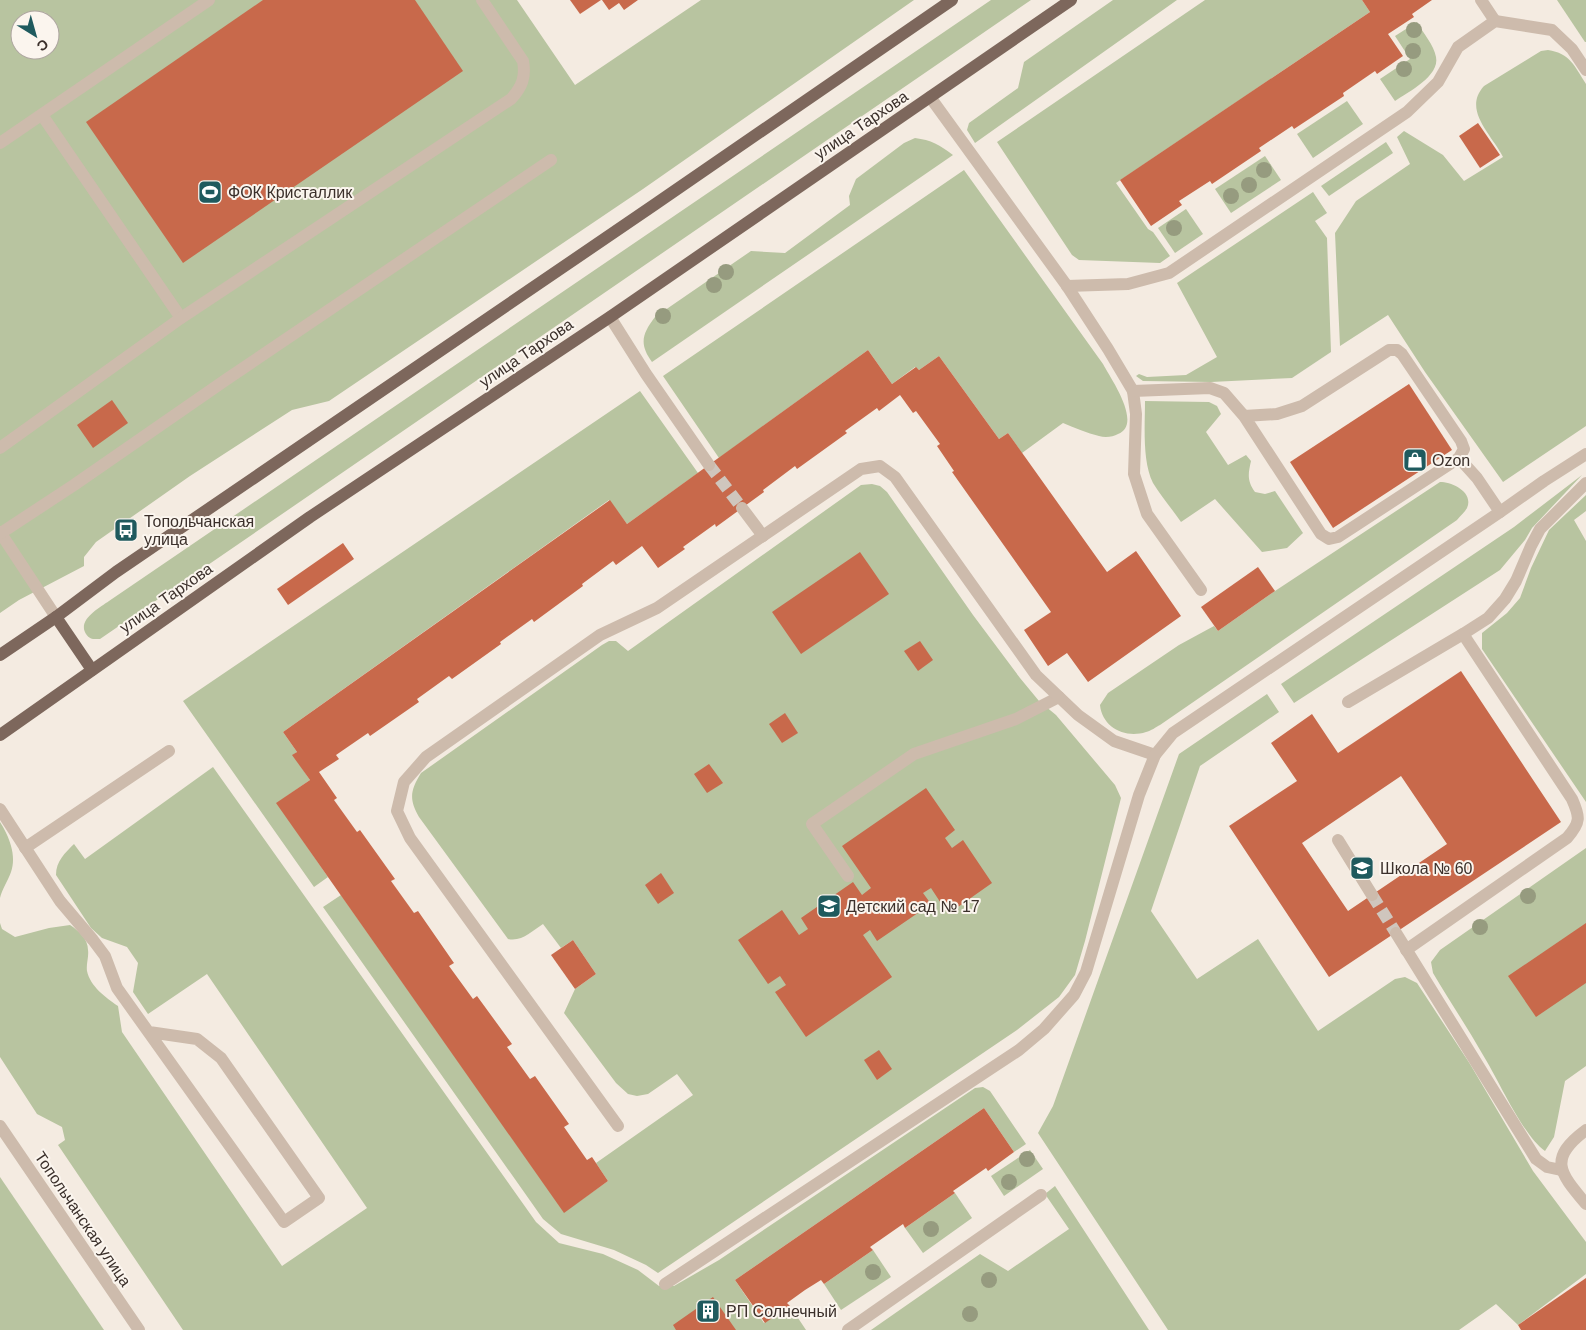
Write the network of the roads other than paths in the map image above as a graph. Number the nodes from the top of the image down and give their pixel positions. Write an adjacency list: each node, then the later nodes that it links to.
1 (209, 0): 9 (street)
2 (482, 0): 14 (street)
3 (952, 0): 27 (main road)
4 (1072, 0): 8 (main road, улица Тархова)
5 (1481, 0): 6 (street)
6 (1495, 21): 7 (street); 12 (street)
7 (1586, 70)
8 (930, 97): 12 (street); 13 (main road, улица Тархова)
9 (42, 115): 10 (street); 14 (street)
10 (0, 142)
11 (551, 160): 24 (street)
12 (1067, 286): 15 (street)
13 (610, 317): 20 (street); 30 (main road, улица Тархова)
14 (181, 318): 17 (street)
15 (1133, 391): 16 (street); 26 (street)
16 (1244, 416): 19 (street); 19 (street)
17 (0, 448)
18 (1586, 454): 23 (street)
19 (1459, 458): 23 (street)
20 (709, 465)
21 (1586, 483): 28 (street)
22 (742, 508): 25 (street)
23 (1500, 512): 35 (street)
24 (0, 533): 27 (street)
25 (763, 536): 31 (street); 45 (street)
26 (1201, 590)
27 (56, 617): 29 (main road); 30 (main road)
28 (1463, 634): 32 (street); 42 (street)
29 (0, 655)
30 (92, 670): 33 (main road, улица Тархова)
31 (1059, 697): 35 (street); 39 (street)
32 (1348, 702)
33 (0, 734)
34 (169, 751): 38 (street)
35 (1155, 755): 50 (street)
36 (0, 809): 38 (street)
37 (1338, 840): 40 (street)
38 (25, 848): 43 (street)
39 (848, 876)
40 (1372, 895)
41 (1396, 933): 42 (street)
42 (1406, 950): 47 (street)
43 (149, 1032): 43 (street)
44 (0, 1126): 51 (street, Топольчанская улица)
45 (618, 1126)
46 (1586, 1130): 47 (street)
47 (1561, 1170): 49 (street)
48 (1040, 1195): 52 (street)
49 (1586, 1204)
50 (666, 1284)
51 (139, 1330)
52 (848, 1330)

